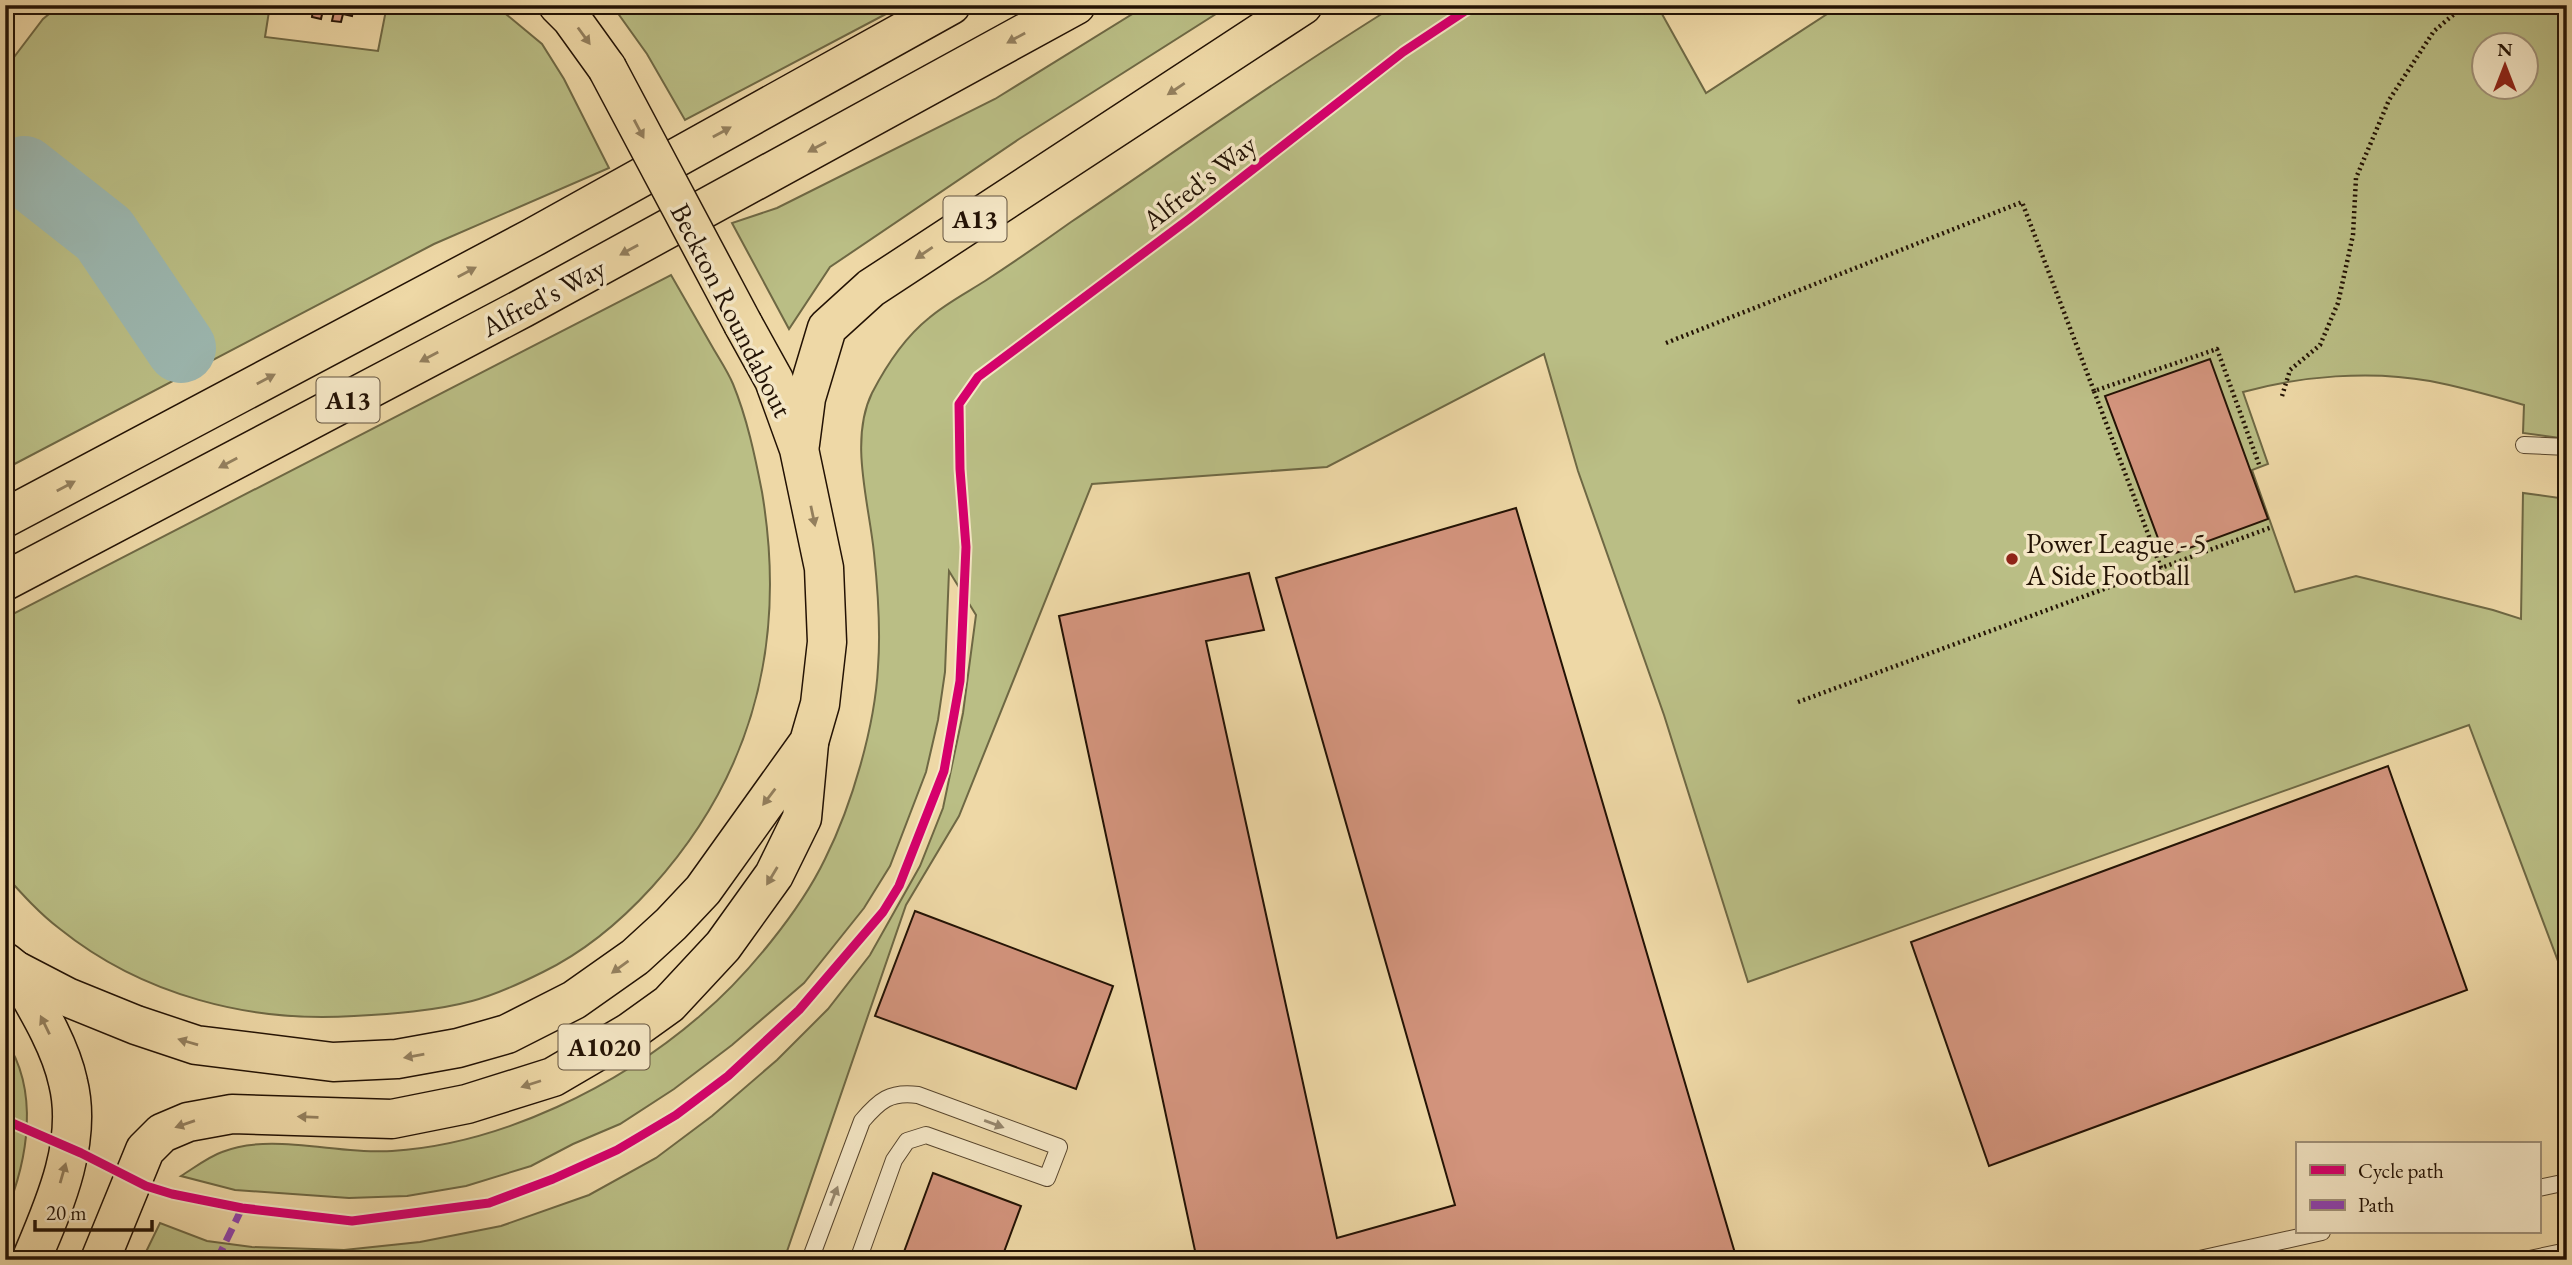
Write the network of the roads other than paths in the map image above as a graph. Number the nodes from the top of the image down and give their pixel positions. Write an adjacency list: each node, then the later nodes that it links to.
1 (558, 5): 7 (highway, Beckton Roundabout, one-way to 7, bridge)
2 (950, 5): 8 (highway, Alfred's Way / A13, one-way to 2)
3 (1076, 5): 9 (highway, Alfred's Way / A13, one-way to 9)
4 (1303, 5): 7 (highway, A13, one-way to 7)
5 (2524, 445): 6 (lane)
6 (2567, 447)
7 (799, 449): 10 (highway, Beckton Roundabout, one-way to 10)
8 (5, 518)
9 (5, 581)
10 (810, 742): 11 (highway, Beckton Roundabout, one-way to 11); 17 (highway, A1020, one-way to 17)
11 (10, 966): 16 (highway, one-way to 11)
12 (2567, 1182): 13 (lane)
13 (2540, 1188)
14 (2313, 1234): 20 (lane)
15 (2567, 1251): 21 (lane)
16 (31, 1260)
17 (100, 1260)
18 (810, 1260): 19 (lane, one-way to 19)
19 (858, 1260)
20 (2195, 1260)
21 (2525, 1260)

